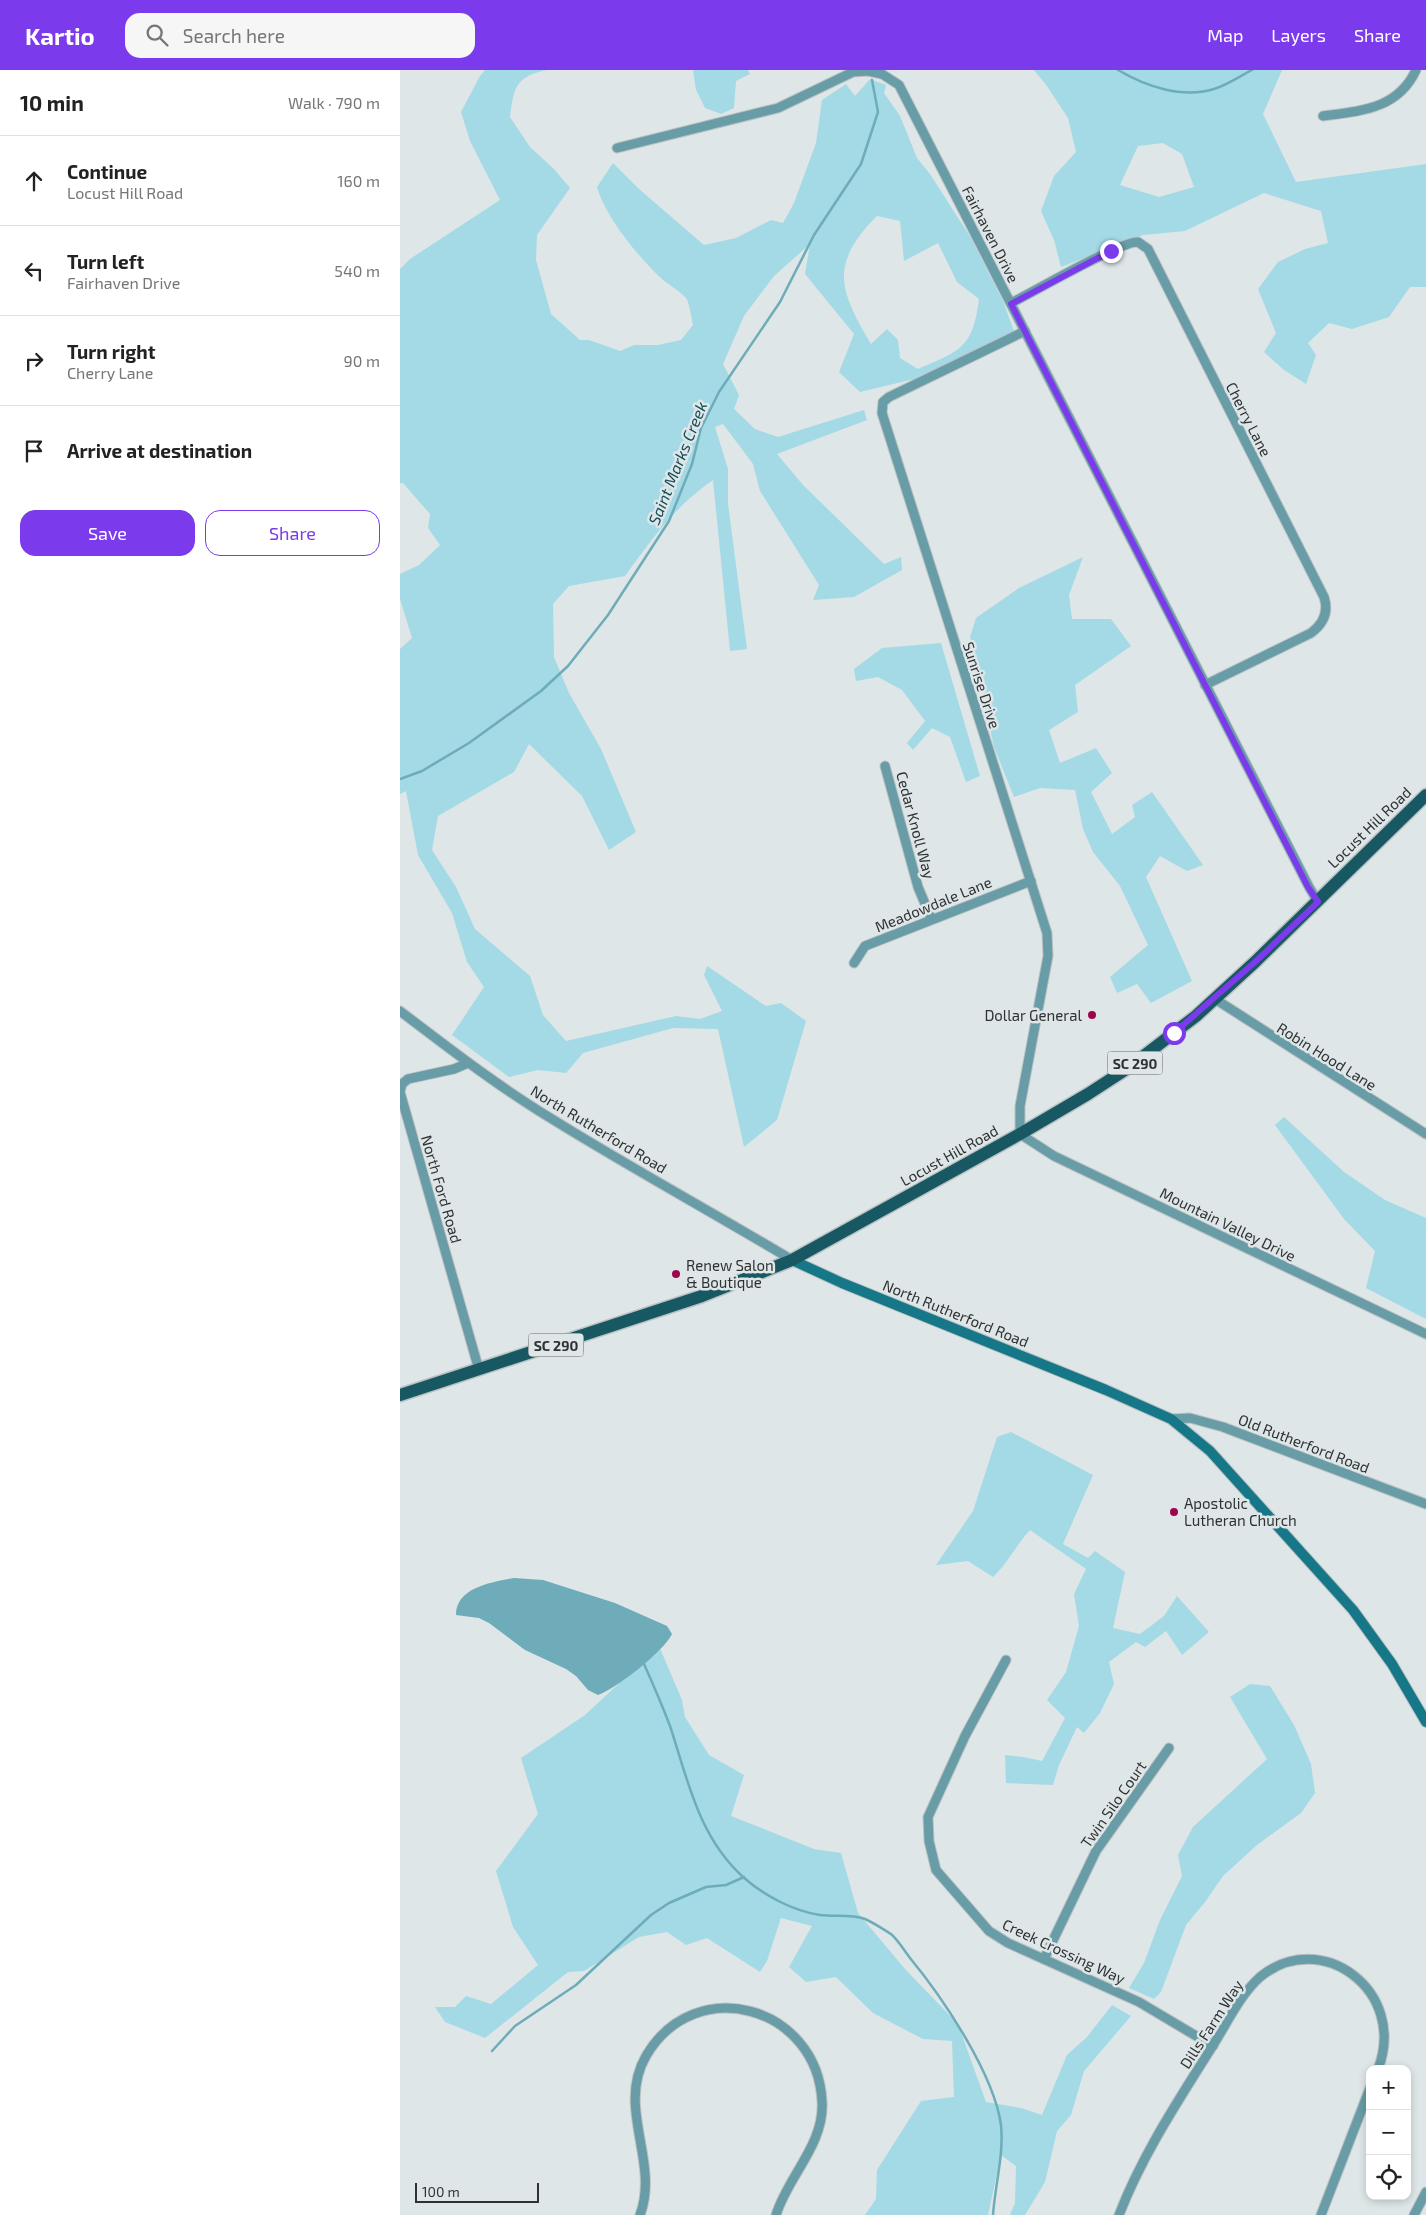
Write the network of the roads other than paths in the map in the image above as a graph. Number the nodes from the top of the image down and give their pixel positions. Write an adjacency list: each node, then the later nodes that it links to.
1 (1416, 70): 2 (street)
2 (1323, 116)
3 (618, 148): 4 (street, Fairhaven Drive)
4 (1011, 304): 5 (street, Fairhaven Drive); 6 (street, Cherry Lane)
5 (1025, 331): 6 (street, Fairhaven Drive); 9 (street, Sunrise Drive)
6 (1205, 685): 10 (street, Fairhaven Drive)
7 (885, 766): 11 (street, Cedar Knoll Way)
8 (1426, 795): 10 (main road, Locust Hill Road / SC 290)
9 (1031, 881): 11 (street, Meadowdale Lane); 16 (street, Sunrise Drive)
10 (1318, 902): 13 (main road, Locust Hill Road / SC 290)
11 (931, 918): 12 (street, Meadowdale Lane)
12 (854, 963)
13 (1215, 999): 16 (main road, Locust Hill Road / SC 290); 17 (street, Robin Hood Lane)
14 (400, 1011): 15 (street, North Rutherford Road)
15 (468, 1063): 18 (street, North Rutherford Road); 20 (street, North Ford Road)
16 (1020, 1134): 18 (main road, Locust Hill Road / SC 290); 19 (street, Mountain Valley Drive)
17 (1426, 1134)
18 (792, 1260): 20 (main road, Locust Hill Road / SC 290); 22 (street, North Rutherford Road)
19 (1426, 1334)
20 (479, 1370): 21 (main road, Locust Hill Road / SC 290)
21 (400, 1395)
22 (1171, 1419): 23 (street, Old Rutherford Road); 25 (street, North Rutherford Road)
23 (1426, 1504)
24 (1006, 1660): 27 (street, Creek Crossing Way)
25 (1426, 1722)
26 (1169, 1748): 27 (street, Twin Silo Court)
27 (1044, 1959): 28 (street, Creek Crossing Way)
28 (1213, 2046): 29 (street, Dills Farm Way); 34 (street, Dills Farm Way)
29 (1379, 2065)
30 (1366, 2098): 35 (street)
31 (1426, 2192): 36 (street)
32 (640, 2215): 33 (street)
33 (776, 2215)
34 (1119, 2215)
35 (1321, 2215)
36 (1414, 2215)

